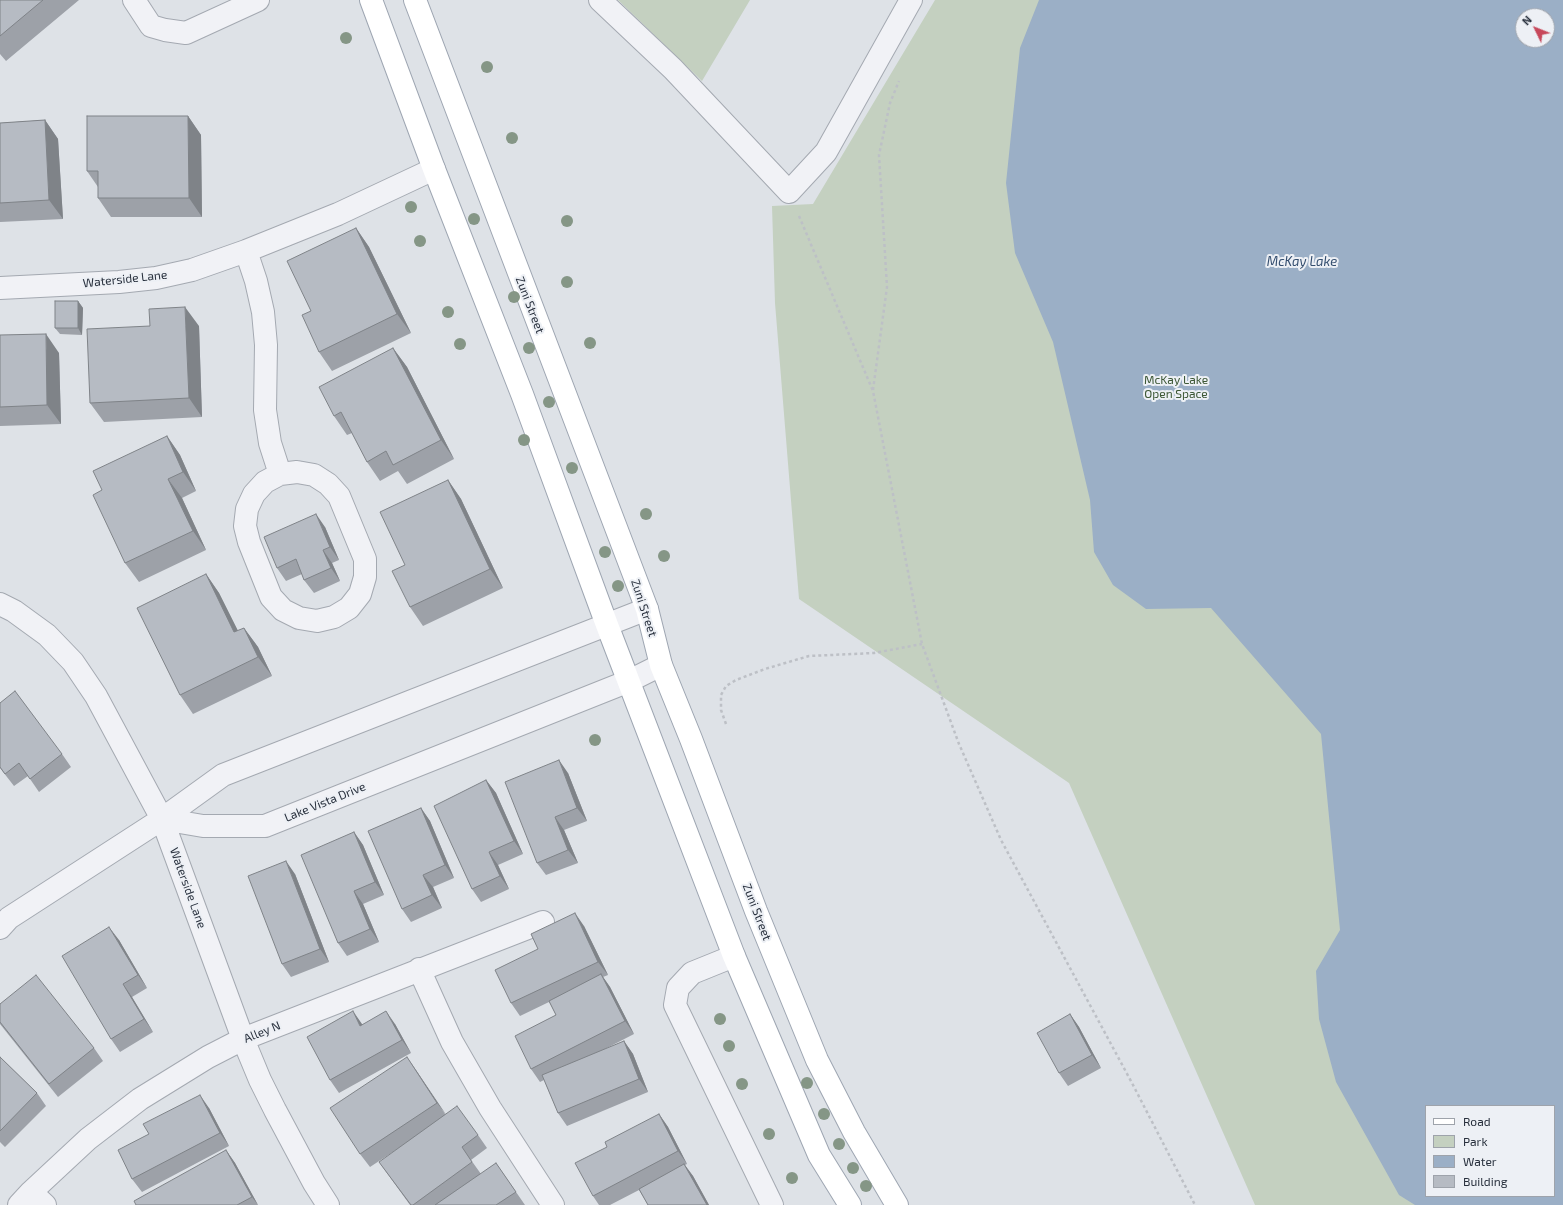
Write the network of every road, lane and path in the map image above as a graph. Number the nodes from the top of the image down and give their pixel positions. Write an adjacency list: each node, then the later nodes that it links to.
1 (134, 0): 2 (street)
2 (258, 0)
3 (371, 0): 8 (main road)
4 (415, 0): 15 (main road, Zuni Street)
5 (600, 0): 9 (street)
6 (911, 0): 9 (street)
7 (900, 77): 12 (path)
8 (434, 169): 10 (street, Waterside Lane); 16 (main road)
9 (789, 192): 12 (path)
10 (246, 251): 11 (street, Waterside Lane); 13 (street)
11 (0, 288)
12 (872, 391): 17 (path)
13 (280, 474): 13 (street)
14 (0, 604): 21 (street, Waterside Lane)
15 (647, 609): 16 (street); 18 (main road, Zuni Street)
16 (607, 625): 19 (main road); 21 (street)
17 (922, 644): 20 (path); 33 (path)
18 (661, 665): 19 (street, Lake Vista Drive); 32 (main road, Zuni Street)
19 (628, 681): 21 (street, Lake Vista Drive); 24 (main road)
20 (726, 724)
21 (162, 819): 23 (street); 26 (street, Waterside Lane)
22 (543, 922): 25 (street, Alley N)
23 (0, 928)
24 (734, 956): 30 (street); 31 (main road)
25 (418, 969): 26 (street, Alley N); 29 (street)
26 (243, 1039): 27 (street, Alley N); 28 (street, Waterside Lane)
27 (31, 1201)
28 (328, 1205)
29 (553, 1205)
30 (772, 1205)
31 (850, 1205)
32 (897, 1205)
33 (1195, 1205)

